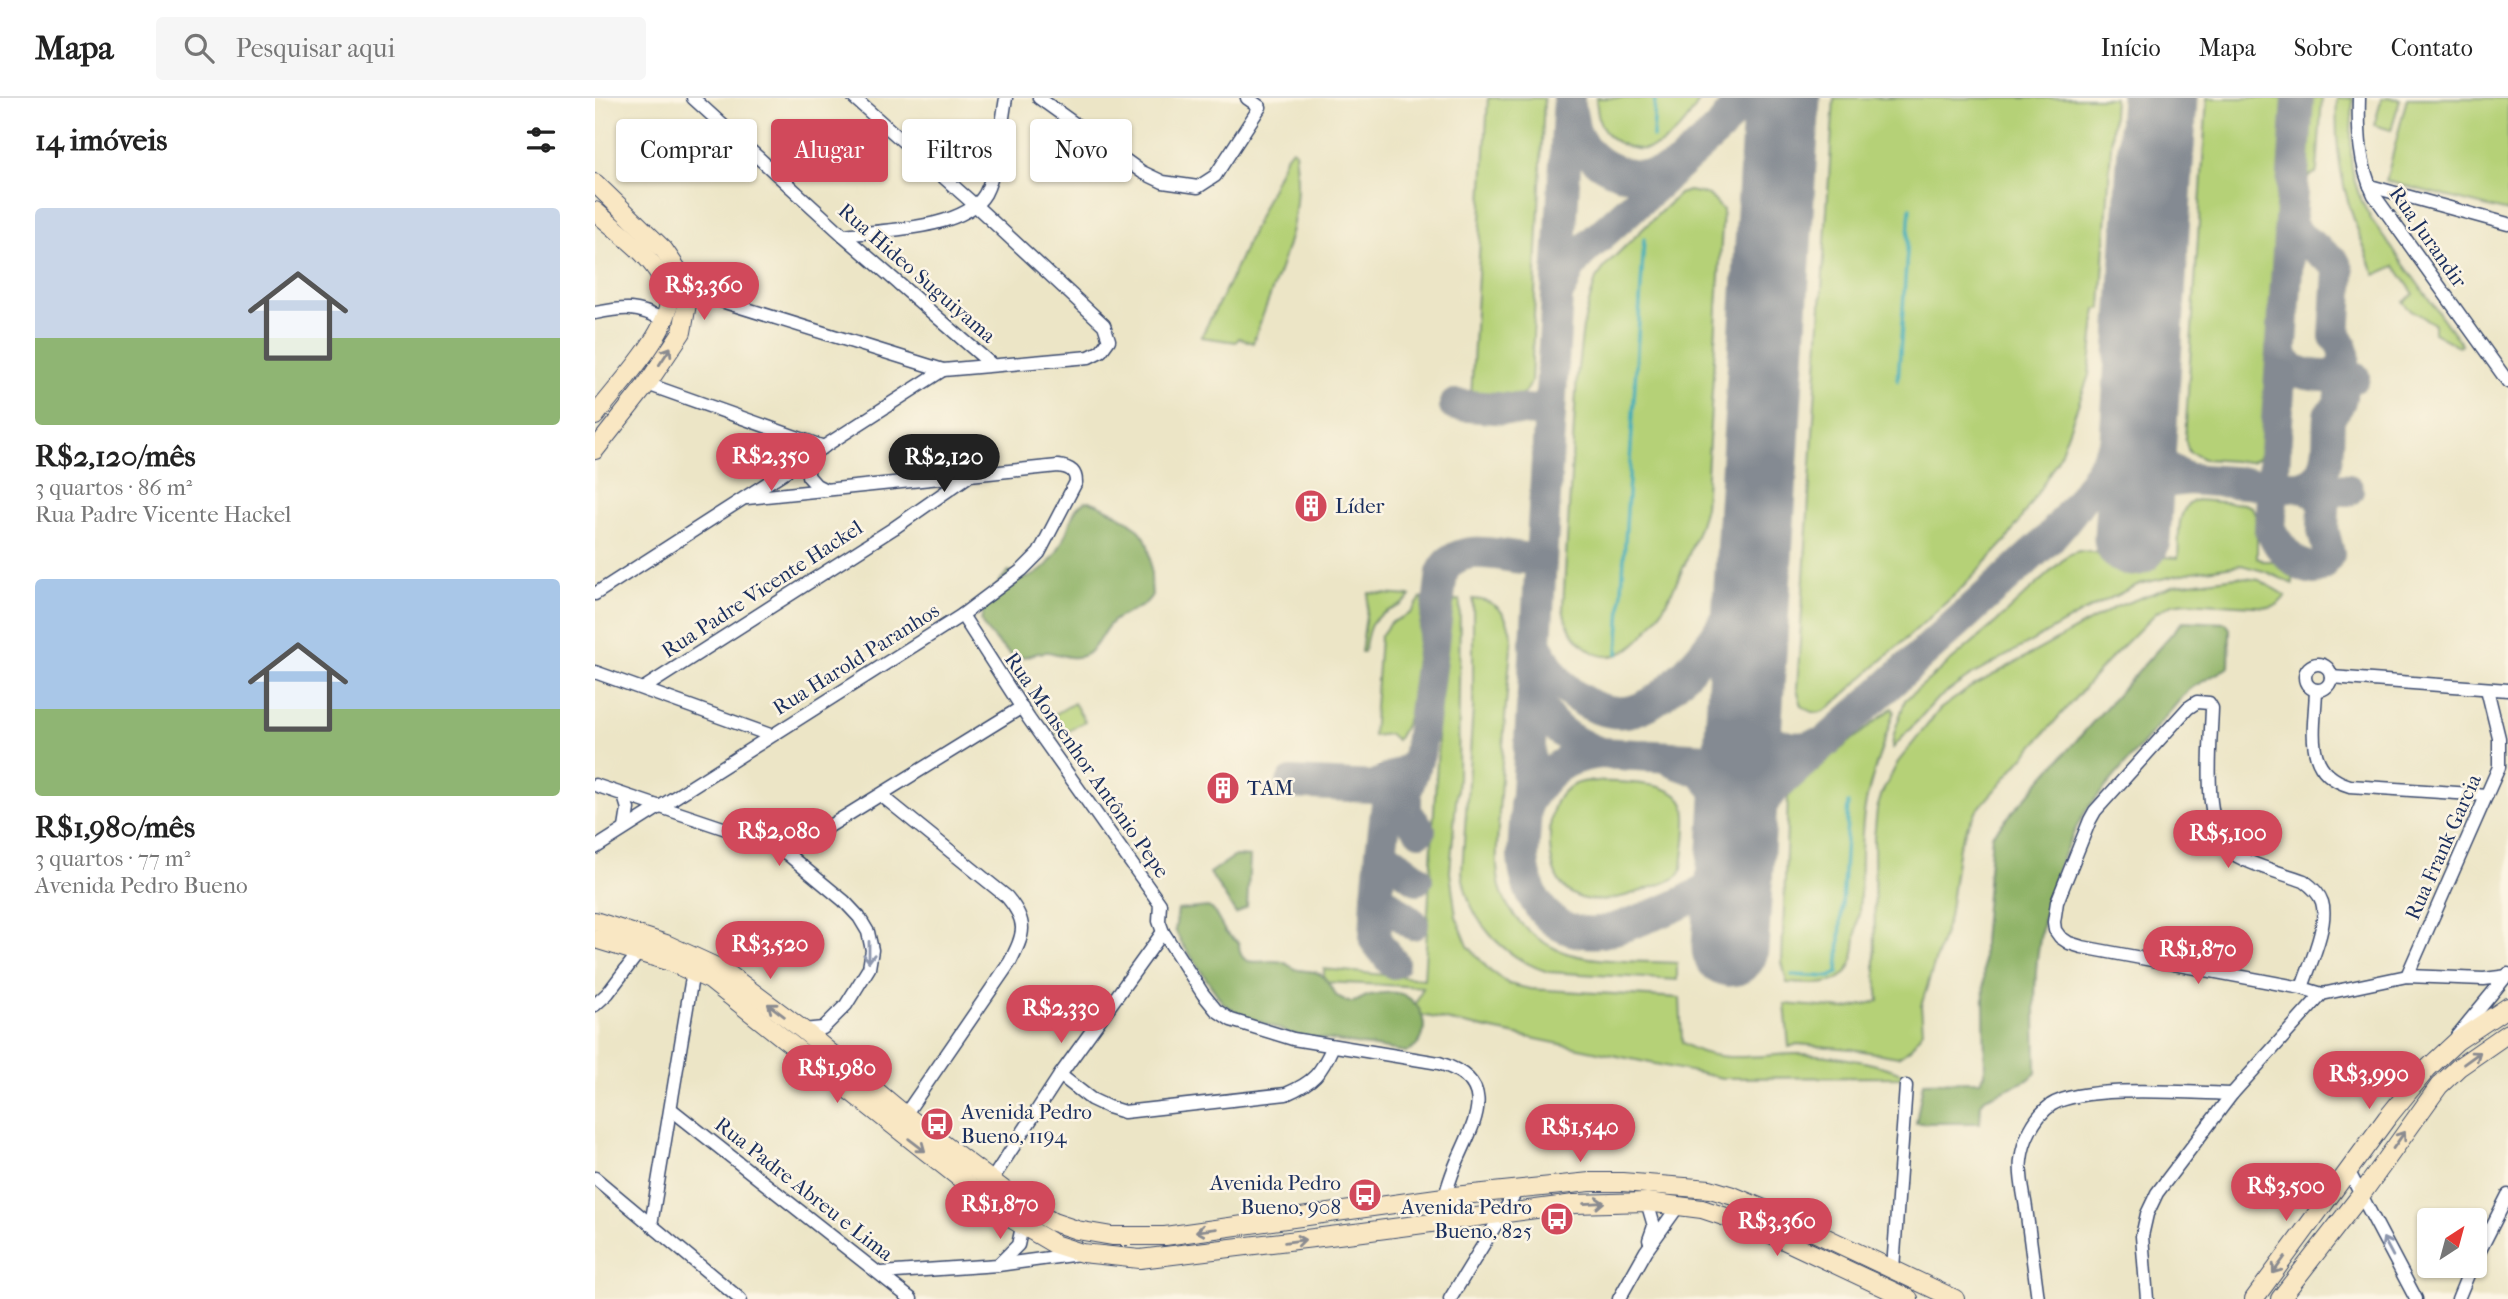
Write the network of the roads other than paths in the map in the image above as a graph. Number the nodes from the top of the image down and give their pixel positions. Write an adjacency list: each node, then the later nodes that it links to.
1 (694, 98): 12 (street, Rua Hideo Suguiyama)
2 (854, 98): 9 (street)
3 (1006, 98): 9 (street)
4 (1039, 98): 5 (street)
5 (1247, 98)
6 (2359, 98): 8 (street, Rua Jurandir)
7 (595, 183): 13 (main road)
8 (2370, 186): 11 (street); 18 (street, Rua Jurandir)
9 (976, 206): 12 (street); 16 (street)
10 (595, 211): 15 (main road)
11 (2508, 224)
12 (843, 235): 16 (street, Rua Hideo Suguiyama)
13 (686, 290): 17 (street); 19 (main road, one-way to 13)
14 (595, 313): 15 (street)
15 (664, 320): 20 (main road)
16 (991, 364): 17 (street)
17 (943, 370): 21 (street)
18 (2508, 382)
19 (647, 384): 21 (street); 22 (main road)
20 (595, 415)
21 (824, 447): 23 (street)
22 (595, 450)
23 (808, 458): 24 (street); 26 (street)
24 (784, 473): 27 (street); 28 (street)
25 (971, 475): 26 (street); 30 (street, Rua Harold Paranhos); 33 (street, Rua Padre Vicente Hackel)
26 (827, 490): 27 (street)
27 (795, 493): 28 (street)
28 (747, 498): 29 (street)
29 (595, 594)
30 (962, 615): 37 (street, Rua Monsenhor Antônio Pepe); 38 (street, Rua Harold Paranhos)
31 (595, 672): 33 (street)
32 (2331, 677): 34 (street); 35 (street); 35 (street)
33 (643, 688): 38 (street)
34 (2487, 689): 36 (street); 42 (street, Rua Frank Garcia)
35 (2316, 690): 42 (street)
36 (2508, 690)
37 (1022, 708): 41 (street); 50 (street, Rua Monsenhor Antônio Pepe)
38 (770, 735): 40 (street, Rua Harold Paranhos)
39 (595, 785): 43 (street)
40 (688, 790): 44 (street, Rua Harold Paranhos); 45 (street)
41 (881, 795): 48 (street); 70 (street)
42 (2487, 795): 55 (street, Rua Frank Garcia)
43 (624, 796): 44 (street); 46 (street)
44 (660, 807): 45 (street); 46 (street, Rua Harold Paranhos)
45 (695, 819): 48 (street)
46 (625, 828): 47 (street, Rua Harold Paranhos)
47 (595, 848)
48 (786, 853): 62 (street, one-way to 62)
49 (595, 921): 62 (main road, one-way to 49)
50 (1163, 932): 64 (street, Rua Monsenhor Antônio Pepe); 66 (street)
51 (595, 939): 52 (main road)
52 (639, 953): 53 (main road); 60 (street)
53 (693, 971): 69 (street); 84 (main road, one-way to 84)
54 (2508, 975): 56 (street); 58 (street)
55 (2407, 976): 56 (street); 59 (street)
56 (2484, 979): 58 (street)
57 (2302, 988): 57 (street); 59 (street)
58 (2502, 992): 65 (street)
59 (2322, 994): 68 (street)
60 (595, 1005)
61 (2508, 1007): 65 (main road)
62 (803, 1030): 70 (main road)
63 (2508, 1033): 76 (main road, one-way to 63)
64 (1333, 1046): 66 (street); 78 (street, Rua Monsenhor Antônio Pepe)
65 (2441, 1054): 71 (main road)
66 (1060, 1075): 73 (street)
67 (1906, 1086): 90 (street)
68 (2232, 1094): 99 (street); 100 (street)
69 (672, 1110): 83 (street); 91 (street, Rua Padre Abreu e Lima)
70 (905, 1115): 73 (main road)
71 (2349, 1172): 76 (street); 101 (main road, one-way to 101)
72 (595, 1178): 83 (street)
73 (991, 1181): 78 (main road, one-way to 73)
74 (1517, 1190): 75 (main road); 78 (main road); 80 (street)
75 (1646, 1193): 79 (main road); 80 (main road, one-way to 75); 87 (street); 90 (main road)
76 (2361, 1195): 102 (main road); 103 (street, one-way to 76)
77 (2508, 1195): 85 (street)
78 (1444, 1198): 82 (street, Rua Monsenhor Antônio Pepe)
79 (1679, 1205): 87 (street); 97 (main road)
80 (1503, 1214): 81 (main road); 86 (street)
81 (1475, 1218): 82 (main road); 86 (street)
82 (1439, 1222): 88 (main road, one-way to 82)
83 (651, 1225): 93 (street)
84 (1022, 1227): 88 (main road); 89 (street)
85 (2487, 1236)
86 (1482, 1248): 95 (street)
87 (1646, 1251): 96 (street)
88 (1081, 1253): 89 (street)
89 (998, 1265): 91 (street)
90 (1893, 1269): 98 (main road)
91 (881, 1273): 94 (street, Rua Padre Abreu e Lima)
92 (2467, 1278): 104 (street)
93 (740, 1299)
94 (911, 1299)
95 (1450, 1299)
96 (1619, 1299)
97 (1909, 1299)
98 (1955, 1299)
99 (2038, 1299)
100 (2147, 1299)
101 (2254, 1299)
102 (2280, 1299)
103 (2416, 1299)
104 (2458, 1299)

